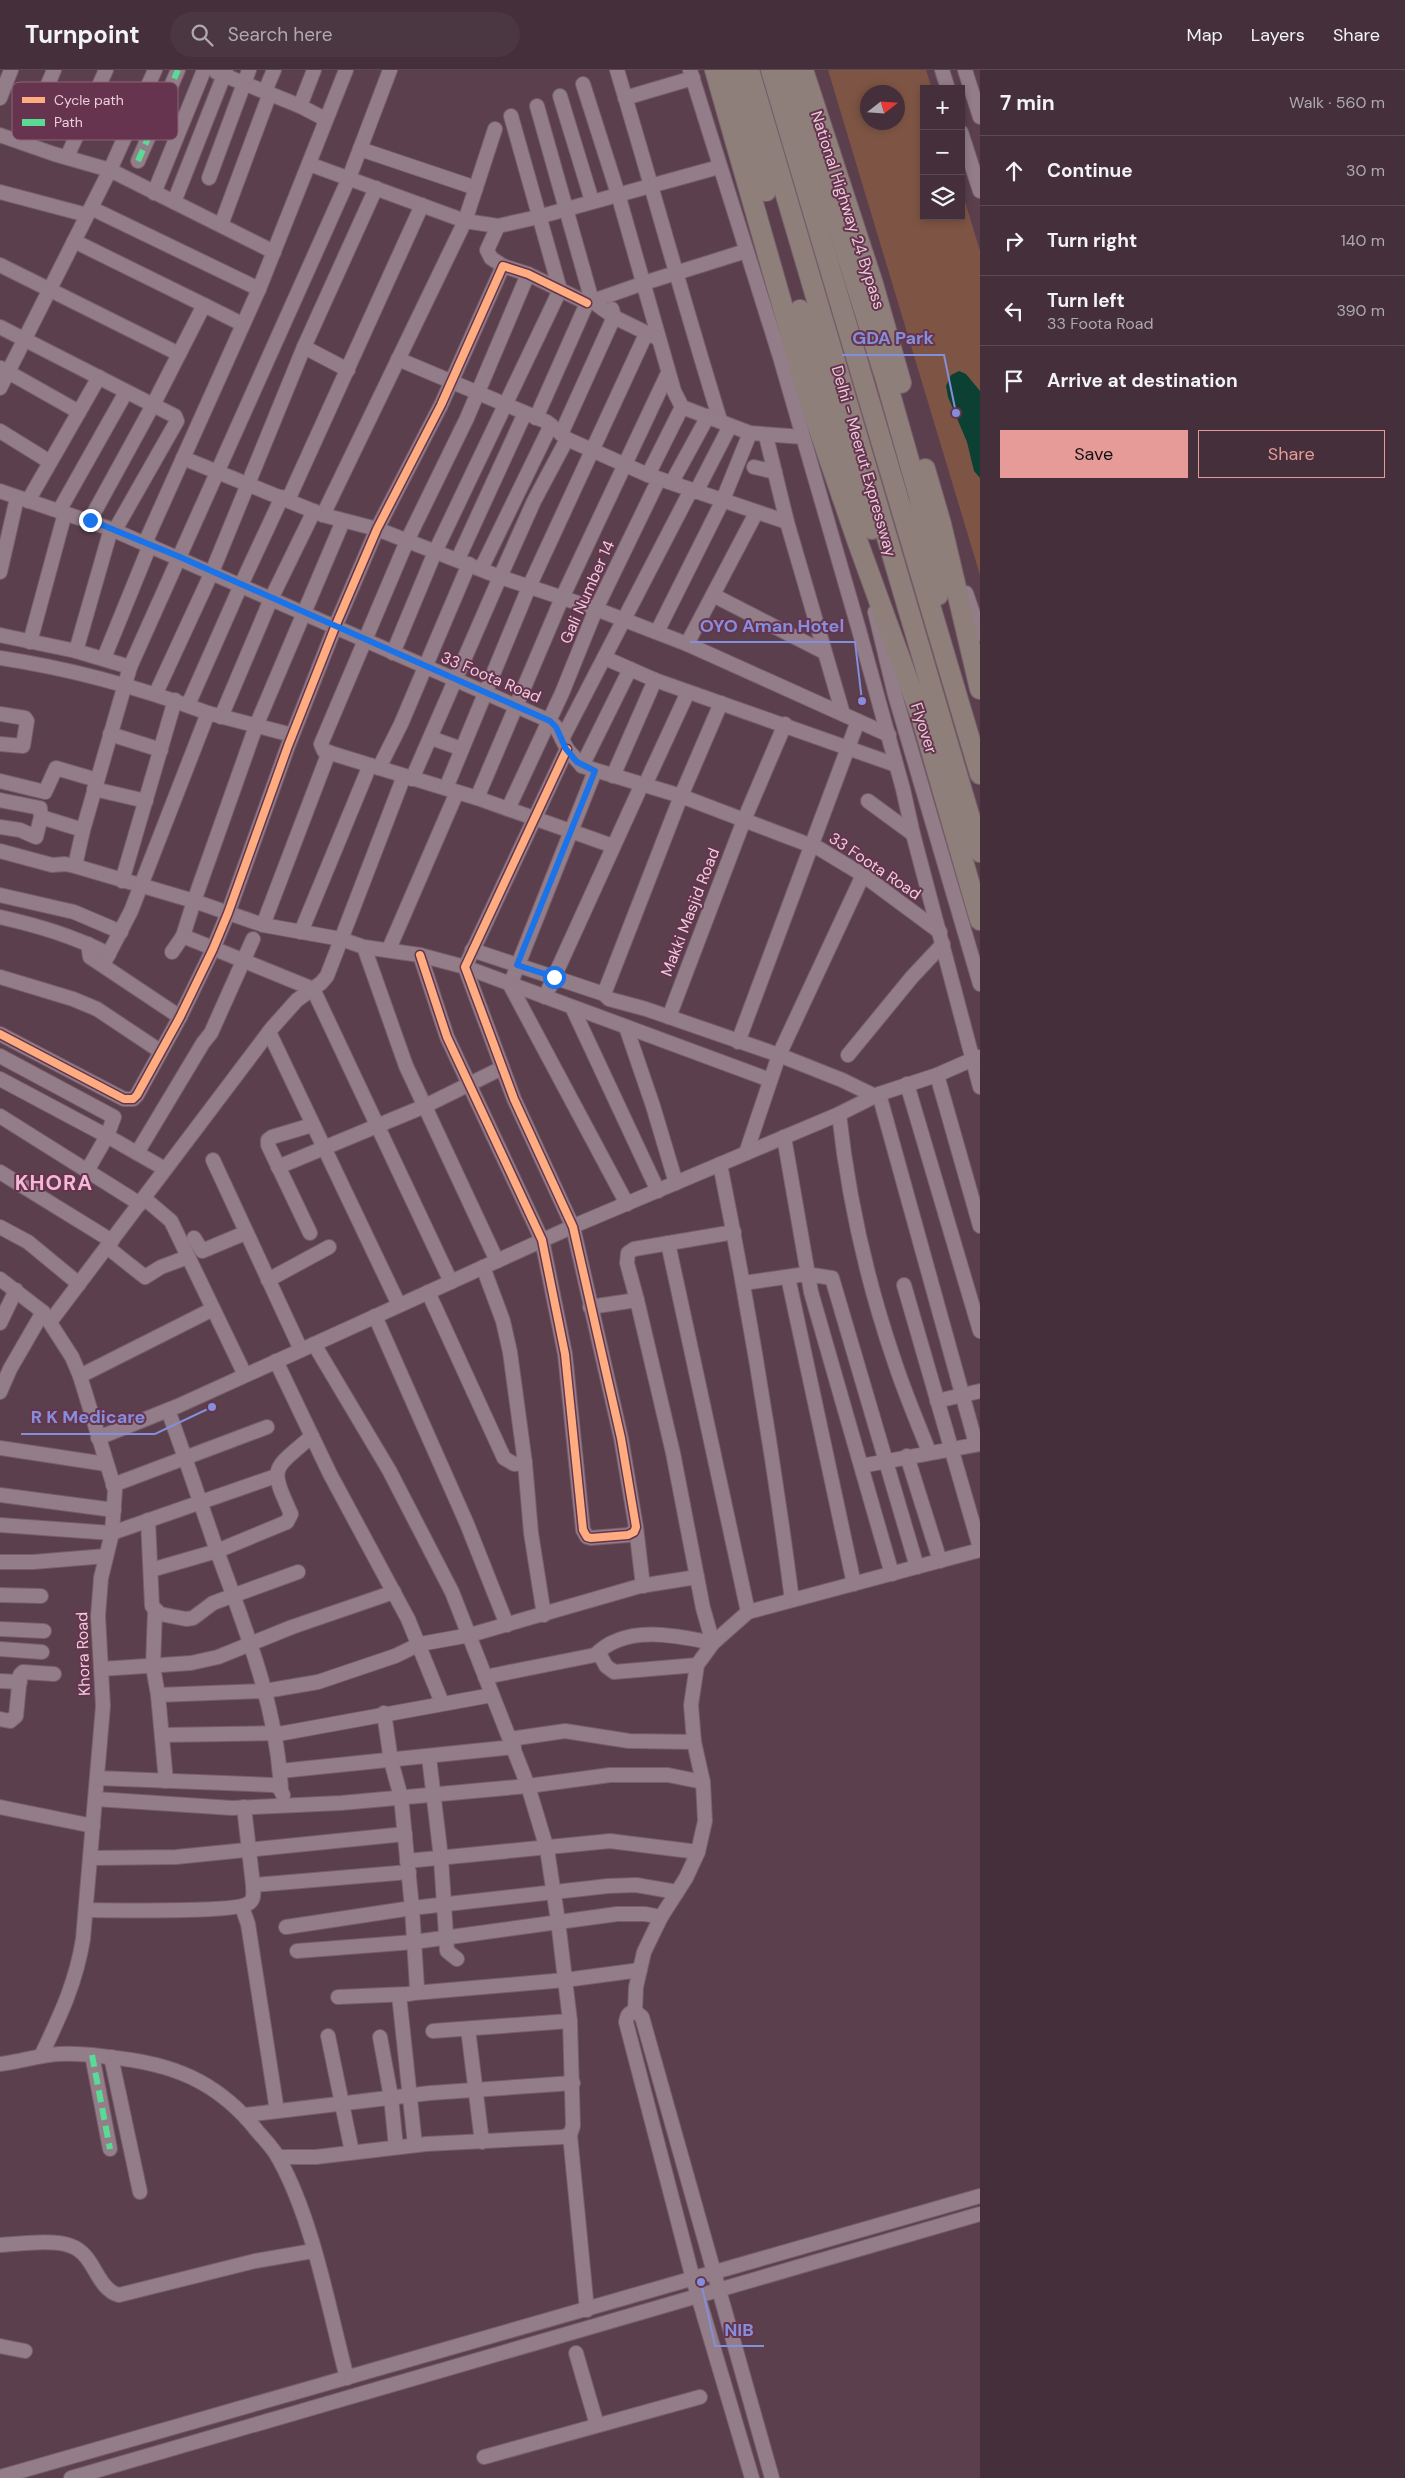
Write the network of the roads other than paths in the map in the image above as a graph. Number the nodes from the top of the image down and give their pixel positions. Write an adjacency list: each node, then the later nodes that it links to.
1 (11, 70): 32 (street)
2 (54, 70): 24 (street)
3 (106, 70): 25 (street)
4 (155, 70): 26 (street)
5 (178, 70): 27 (street)
6 (204, 70): 40 (street)
7 (210, 70): 21 (street)
8 (274, 70): 30 (street)
9 (314, 70): 34 (street)
10 (346, 70): 38 (street)
11 (390, 70): 51 (street)
12 (617, 70): 33 (street)
13 (715, 70): 88 (highway)
14 (732, 70): 88 (highway)
15 (749, 70): 160 (highway, Delhi - Meerut Expressway)
16 (771, 70): 182 (highway, Delhi - Meerut Expressway)
17 (785, 70): 80 (highway)
18 (804, 70): 80 (highway, National Highway 24 Bypass)
19 (942, 70): 29 (street)
20 (966, 70): 37 (street)
21 (225, 73): 23 (street); 67 (street)
22 (691, 74): 33 (street); 55 (street)
23 (246, 77): 30 (street); 57 (street)
24 (49, 82)
25 (101, 82)
26 (150, 82)
27 (173, 82)
28 (583, 84): 65 (street)
29 (947, 85)
30 (268, 92): 34 (street); 73 (street)
31 (560, 96): 66 (street)
32 (0, 98)
33 (626, 98): 59 (street)
34 (300, 106): 38 (street)
35 (537, 106): 69 (street)
36 (511, 116): 71 (street)
37 (980, 117)
38 (325, 119): 54 (street)
39 (495, 129): 61 (street)
40 (178, 133)
41 (0, 135): 42 (street)
42 (12, 139)
43 (14, 140): 49 (street)
44 (24, 140): 49 (street)
45 (75, 140): 52 (street)
46 (124, 140): 56 (street)
47 (147, 140): 53 (street)
48 (175, 140): 64 (street)
49 (23, 143): 52 (street)
50 (965, 144): 62 (street)
51 (360, 149): 58 (street); 61 (street)
52 (67, 157): 56 (street)
53 (138, 161)
54 (309, 164): 58 (street); 77 (street)
55 (720, 166): 59 (street); 76 (street)
56 (110, 170): 64 (street); 70 (street)
57 (209, 178)
58 (349, 178): 60 (street); 123 (street)
59 (651, 184): 65 (street); 82 (street)
60 (376, 188): 68 (street); 96 (street)
61 (476, 188): 72 (street)
62 (980, 191)
63 (0, 192): 70 (street)
64 (154, 192): 67 (street)
65 (618, 194): 66 (street); 83 (street)
66 (592, 201): 69 (street)
67 (174, 202): 73 (street)
68 (422, 205): 72 (street); 100 (street)
69 (566, 209): 71 (street); 89 (street)
70 (89, 212): 75 (street); 85 (street)
71 (538, 217): 74 (street); 86 (street)
72 (465, 221): 74 (street); 98 (street)
73 (221, 225): 77 (street)
74 (498, 226): 79 (street)
75 (74, 241): 84 (street); 90 (street)
76 (746, 251): 82 (street); 117 (street)
77 (274, 252): 85 (street)
78 (0, 265): 84 (street)
79 (503, 266): 81 (street); 103 (street)
80 (861, 272): 138 (highway, National Highway 24 Bypass); 182 (highway)
81 (528, 274): 86 (street); 106 (street)
82 (675, 274): 83 (street); 112 (street)
83 (644, 283): 87 (street); 94 (street)
84 (50, 289): 95 (street); 97 (street)
85 (259, 289): 92 (street)
86 (560, 290): 89 (street); 107 (street)
87 (608, 295): 89 (street); 91 (street)
88 (790, 299): 141 (highway, Flyover); 160 (highway)
89 (590, 302): 91 (street); 111 (street)
90 (204, 305): 92 (street); 97 (street)
91 (614, 316): 94 (street); 114 (street)
92 (242, 324): 119 (street)
93 (0, 327): 95 (street)
94 (652, 336): 101 (street); 118 (street)
95 (25, 339): 99 (street); 102 (street)
96 (304, 347): 100 (street); 126 (street)
97 (179, 354): 108 (street)
98 (398, 359): 103 (street); 133 (street)
99 (4, 370): 104 (street); 110 (street)
100 (348, 370): 130 (street)
101 (668, 373): 109 (street); 121 (street)
102 (99, 377): 105 (street); 110 (street)
103 (451, 382): 106 (street); 139 (street)
104 (0, 388)
105 (126, 392): 108 (street); 132 (street)
106 (477, 393): 107 (street); 142 (street)
107 (504, 404): 111 (street); 144 (street)
108 (153, 405): 135 (street); 140 (street)
109 (682, 407): 112 (street); 125 (street, Gali Number 14)
110 (79, 412): 120 (street)
111 (531, 416): 114 (street); 146 (street)
112 (719, 420): 115 (street); 125 (street); 128 (street)
113 (0, 431): 120 (street)
114 (560, 433): 118 (street); 146 (street); 149 (street)
115 (750, 433): 116 (street); 131 (street)
116 (766, 436): 117 (street); 124 (street)
117 (803, 437): 194 (street)
118 (593, 452): 121 (street); 151 (street)
119 (183, 458): 123 (street); 143 (street)
120 (50, 462): 129 (street)
121 (624, 465): 125 (street); 154 (street)
122 (754, 467): 124 (street)
123 (216, 472): 126 (street); 145 (street)
124 (774, 472): 137 (street)
125 (660, 479): 128 (street); 155 (street, Gali Number 14)
126 (247, 484): 130 (street); 148 (street)
127 (0, 491): 129 (street, 33 Foota Road)
128 (694, 491): 131 (street); 157 (street)
129 (22, 499): 132 (street, 33 Foota Road); 147 (street)
130 (285, 499): 133 (street); 150 (street)
131 (722, 502): 134 (street); 159 (street)
132 (62, 512): 135 (street, 33 Foota Road); 164 (street)
133 (318, 513): 136 (street); 153 (street)
134 (756, 513): 137 (street); 152 (street)
135 (90, 520): 140 (street, 33 Foota Road)
136 (343, 520): 139 (street); 156 (street)
137 (787, 522): 167 (street)
138 (941, 524): 161 (street); 178 (highway, National Highway 24 Bypass)
139 (377, 529): 142 (street); 158 (street)
140 (113, 530): 143 (street, 33 Foota Road); 166 (street)
141 (857, 540): 241 (highway, Flyover); 261 (street)
142 (407, 541): 144 (street); 163 (street)
143 (148, 544): 145 (street, 33 Foota Road); 170 (street)
144 (435, 552): 146 (street); 168 (street)
145 (180, 557): 148 (street, 33 Foota Road); 172 (street)
146 (469, 564): 149 (street); 173 (street)
147 (0, 572)
148 (212, 572): 150 (street, 33 Foota Road); 180 (street)
149 (500, 577): 151 (street); 176 (street)
150 (241, 585): 153 (street, 33 Foota Road); 183 (street)
151 (529, 587): 154 (street); 181 (street)
152 (713, 595): 165 (street); 167 (street)
153 (271, 598): 156 (street, 33 Foota Road); 188 (street)
154 (562, 598): 155 (street); 185 (street)
155 (596, 609): 157 (street); 189 (street, Gali Number 14)
156 (303, 613): 158 (street, 33 Foota Road); 192 (street)
157 (624, 619): 159 (street); 171 (street)
158 (335, 627): 163 (street, 33 Foota Road); 195 (street)
159 (656, 632): 165 (street)
160 (915, 633): 231 (highway, Delhi - Meerut Expressway)
161 (980, 634)
162 (0, 635): 164 (street)
163 (364, 640): 168 (street, 33 Foota Road); 202 (street)
164 (30, 642): 166 (street)
165 (687, 644): 187 (street)
166 (76, 651): 170 (street)
167 (824, 652): 187 (street)
168 (393, 653): 173 (street, 33 Foota Road)
169 (0, 658): 177 (street)
170 (104, 658): 172 (street)
171 (606, 658): 174 (street); 198 (street)
172 (130, 667): 177 (street)
173 (425, 668): 176 (street, 33 Foota Road); 203 (street)
174 (630, 669): 175 (street); 204 (street)
175 (655, 680): 179 (street); 208 (street)
176 (456, 682): 181 (street, 33 Foota Road); 196 (street)
177 (124, 684): 180 (street); 193 (street)
178 (980, 689)
179 (688, 692): 184 (street); 212 (street)
180 (156, 693): 183 (street)
181 (486, 694): 185 (street, 33 Foota Road); 200 (street)
182 (958, 700): 207 (highway, Delhi - Meerut Expressway)
183 (182, 703): 188 (street); 201 (street)
184 (721, 703): 191 (street); 214 (street)
185 (517, 706): 189 (street, 33 Foota Road); 215 (street)
186 (0, 714): 197 (street)
187 (843, 714): 190 (street)
188 (214, 715): 192 (street); 236 (street)
189 (550, 721): 198 (street, 33 Foota Road); 219 (street, Gali Number 14)
190 (858, 721): 194 (street); 199 (street)
191 (785, 724): 199 (street); 222 (street, Makki Masjid Road)
192 (256, 726): 195 (street); 238 (street)
193 (110, 734): 201 (street); 211 (street)
194 (889, 735): 205 (street)
195 (292, 736): 239 (street)
196 (431, 738): 200 (street); 209 (street)
197 (0, 744)
198 (564, 744): 204 (street, 33 Foota Road); 221 (street)
199 (848, 747): 205 (street); 228 (street)
200 (462, 749): 213 (street)
201 (160, 750): 217 (street)
202 (329, 752): 203 (street); 242 (street)
203 (374, 766): 209 (street); 244 (street)
204 (582, 766): 206 (street, 33 Foota Road)
205 (896, 766): 226 (street)
206 (595, 771): 208 (street, 33 Foota Road); 225 (street)
207 (980, 774)
208 (613, 776): 212 (street, 33 Foota Road)
209 (408, 777): 213 (street); 248 (street)
210 (0, 781): 211 (street)
211 (96, 784): 217 (street); 224 (street)
212 (644, 785): 214 (street, 33 Foota Road); 229 (street)
213 (452, 790): 215 (street); 251 (street)
214 (681, 796): 222 (street, 33 Foota Road); 264 (street)
215 (477, 798): 219 (street)
216 (0, 800): 220 (street)
217 (146, 801): 235 (street)
218 (868, 801): 226 (street)
219 (508, 809): 221 (street)
220 (42, 818): 224 (street); 227 (street)
221 (534, 818): 225 (street); 252 (street)
222 (744, 820): 228 (street, 33 Foota Road); 268 (street, Makki Masjid Road)
223 (0, 827): 227 (street)
224 (83, 830): 233 (street)
225 (571, 831): 229 (street); 257 (street)
226 (913, 834): 247 (street)
227 (36, 837): 232 (street)
228 (810, 845): 234 (street, 33 Foota Road); 272 (street)
229 (613, 846): 260 (street)
230 (0, 851): 232 (street)
231 (980, 852)
232 (29, 858): 233 (street)
233 (75, 866): 235 (street)
234 (863, 875): 247 (street, 33 Foota Road); 276 (street)
235 (122, 881): 236 (street)
236 (140, 886): 238 (street); 243 (street)
237 (0, 895): 243 (street)
238 (194, 901): 239 (street); 245 (street)
239 (228, 913): 242 (street); 250 (street)
240 (0, 917): 255 (street)
241 (980, 920)
242 (262, 925): 244 (street)
243 (121, 932): 255 (street)
244 (301, 932): 248 (street)
245 (184, 936): 250 (street); 253 (street)
246 (253, 938): 256 (street)
247 (941, 938): 274 (street); 277 (street)
248 (341, 939): 249 (street); 263 (street)
249 (364, 947): 251 (street); 287 (street)
250 (214, 949): 256 (street); 267 (street)
251 (389, 949): 254 (street)
252 (472, 950): 257 (street); 258 (street)
253 (172, 952)
254 (420, 955): 258 (street); 283 (street)
255 (106, 959): 267 (street)
256 (244, 962): 263 (street); 296 (street)
257 (517, 965): 260 (street); 262 (street)
258 (466, 966): 262 (street); 278 (street)
259 (0, 977): 273 (street)
260 (554, 977): 264 (street); 265 (street)
261 (980, 984)
262 (510, 985): 265 (street); 307 (street)
263 (313, 989): 270 (street); 292 (street)
264 (604, 994): 268 (street)
265 (545, 997): 266 (street)
266 (572, 1007): 269 (street); 305 (street)
267 (180, 1017): 273 (street)
268 (669, 1017): 272 (street)
269 (626, 1028): 281 (street); 304 (street)
270 (269, 1032): 291 (street); 301 (street)
271 (0, 1034): 286 (street)
272 (738, 1042): 276 (street)
273 (160, 1050): 286 (street)
274 (848, 1055)
275 (0, 1056): 290 (street)
276 (779, 1056): 281 (street); 285 (street)
277 (976, 1058): 279 (street); 284 (street)
278 (502, 1068): 283 (street); 310 (street)
279 (937, 1075): 282 (street); 308 (street)
280 (0, 1079): 293 (street)
281 (770, 1080): 297 (street)
282 (907, 1084): 285 (street); 339 (street)
283 (469, 1085): 287 (street); 315 (street)
284 (980, 1087)
285 (877, 1095): 288 (street); 347 (street)
286 (128, 1100): 290 (street)
287 (425, 1106): 292 (street); 320 (street)
288 (839, 1114): 294 (street); 356 (street)
289 (0, 1116): 302 (street)
290 (114, 1121): 293 (street)
291 (312, 1125): 295 (street); 300 (street)
292 (376, 1127): 295 (street); 326 (street)
293 (107, 1136): 296 (street); 302 (street)
294 (784, 1137): 297 (street); 322 (street)
295 (324, 1149): 300 (street); 333 (street)
296 (137, 1153): 301 (street)
297 (746, 1153): 299 (street)
298 (213, 1160): 311 (street)
299 (720, 1164): 304 (street); 312 (street)
300 (278, 1167): 313 (street)
301 (165, 1169): 306 (street)
302 (87, 1171): 306 (street)
303 (0, 1172): 317 (street)
304 (676, 1183): 305 (street)
305 (658, 1191): 307 (street)
306 (142, 1201): 317 (street); 319 (street)
307 (627, 1204): 310 (street)
308 (980, 1226)
309 (0, 1227): 328 (street)
310 (573, 1227): 315 (street); 334 (street)
311 (245, 1232): 314 (street); 325 (street)
312 (734, 1232): 316 (street); 327 (street)
313 (310, 1233)
314 (194, 1238)
315 (542, 1240): 320 (street); 370 (street)
316 (668, 1243): 332 (street); 390 (street)
317 (109, 1244): 319 (street); 328 (street)
318 (330, 1247): 325 (street)
319 (188, 1257): 335 (street)
320 (497, 1261): 321 (street)
321 (483, 1267): 326 (street); 360 (street)
322 (806, 1274): 323 (street); 359 (street); 362 (street)
323 (788, 1277): 327 (street); 382 (street)
324 (0, 1279): 330 (street, Khora Road)
325 (268, 1280): 341 (street)
326 (451, 1282): 331 (street)
327 (744, 1283): 388 (street)
328 (79, 1284): 337 (street)
329 (904, 1286): 348 (street)
330 (16, 1290): 337 (street, Khora Road); 338 (street)
331 (428, 1292): 333 (street); 360 (street)
332 (636, 1300): 334 (street); 381 (street)
333 (399, 1305): 336 (street)
334 (590, 1307): 370 (street)
335 (213, 1309): 343 (street); 344 (street)
336 (375, 1316): 340 (street); 392 (street)
337 (46, 1317): 343 (street, Khora Road); 346 (street)
338 (0, 1323)
339 (980, 1331)
340 (314, 1344): 341 (street); 395 (street)
341 (301, 1350): 342 (street)
342 (276, 1361): 344 (street); 351 (street)
343 (80, 1376): 352 (street, Khora Road)
344 (244, 1376): 349 (street)
345 (980, 1391): 347 (street)
346 (0, 1392)
347 (962, 1395): 348 (street); 353 (street)
348 (937, 1402): 355 (street)
349 (168, 1410): 352 (street); 358 (street)
350 (267, 1426): 358 (street)
351 (312, 1436): 363 (street); 384 (street)
352 (98, 1438): 361 (street, Khora Road)
353 (978, 1444): 355 (street)
354 (0, 1448): 361 (street)
355 (950, 1448): 356 (street); 372 (street)
356 (929, 1452): 357 (street)
357 (907, 1456): 359 (street); 375 (street)
358 (185, 1458): 364 (street); 366 (street)
359 (886, 1460): 362 (street); 377 (street)
360 (525, 1463): 391 (street)
361 (106, 1464): 364 (street, Khora Road)
362 (861, 1466): 380 (street)
363 (276, 1476): 366 (street); 373 (street)
364 (113, 1485): 367 (street, Khora Road)
365 (0, 1495): 367 (street)
366 (201, 1502): 368 (street); 373 (street)
367 (114, 1510): 371 (street, Khora Road)
368 (148, 1520): 371 (street); 378 (street)
369 (0, 1525): 371 (street)
370 (636, 1527): 383 (street)
371 (112, 1533): 374 (street, Khora Road)
372 (980, 1549): 375 (street)
373 (217, 1551): 378 (street); 387 (street)
374 (106, 1556): 376 (street); 404 (street, Khora Road)
375 (940, 1561): 377 (street)
376 (0, 1562)
377 (917, 1567): 380 (street)
378 (150, 1570): 389 (street)
379 (298, 1572): 387 (street)
380 (892, 1574): 382 (street)
381 (698, 1577): 383 (street); 396 (street)
382 (854, 1584): 388 (street)
383 (643, 1586): 391 (street)
384 (394, 1592): 397 (street); 398 (street)
385 (0, 1594): 386 (street)
386 (41, 1596)
387 (234, 1596): 389 (street); 397 (street)
388 (792, 1600): 390 (street)
389 (155, 1611): 403 (street)
390 (748, 1612): 396 (street)
391 (544, 1615): 392 (street)
392 (507, 1625): 395 (street)
393 (0, 1630): 394 (street)
394 (44, 1632)
395 (470, 1635): 398 (street); 406 (street)
396 (713, 1643): 401 (street); 402 (street)
397 (250, 1644): 403 (street); 409 (street)
398 (420, 1644): 409 (street); 412 (street)
399 (0, 1650): 400 (street)
400 (42, 1652)
401 (595, 1655): 402 (street); 406 (street)
402 (697, 1665): 417 (street)
403 (153, 1667): 404 (street); 410 (street)
404 (101, 1669): 422 (street, Khora Road)
405 (54, 1674): 408 (street)
406 (486, 1677): 411 (street)
407 (0, 1681): 408 (street)
408 (20, 1682): 414 (street)
409 (265, 1691): 410 (street); 415 (street)
410 (158, 1695): 416 (street)
411 (492, 1695): 412 (street); 418 (street)
412 (442, 1703): 413 (street)
413 (384, 1713): 415 (street); 420 (street)
414 (0, 1719)
415 (275, 1734): 416 (street); 421 (street)
416 (163, 1736): 423 (street)
417 (694, 1742): 418 (street); 424 (street)
418 (512, 1743): 419 (street); 425 (street)
419 (429, 1757): 420 (street); 427 (street)
420 (391, 1761): 421 (street); 428 (street)
421 (280, 1771): 426 (street)
422 (97, 1778): 423 (street); 429 (street, Khora Road)
423 (166, 1781): 426 (street)
424 (703, 1782): 425 (street); 437 (street)
425 (528, 1786): 427 (street); 436 (street)
426 (281, 1790): 430 (street)
427 (433, 1794): 428 (street); 439 (street)
428 (401, 1797): 430 (street); 434 (street)
429 (96, 1799): 432 (street); 433 (street, Khora Road)
430 (284, 1806): 432 (street)
431 (0, 1807): 433 (street)
432 (244, 1807): 435 (street)
433 (93, 1826): 438 (street, Khora Road)
434 (405, 1834): 435 (street); 440 (street)
435 (249, 1849): 438 (street); 441 (street)
436 (548, 1849): 437 (street); 439 (street); 442 (street)
437 (698, 1852): 443 (street)
438 (90, 1858): 447 (street, Khora Road)
439 (441, 1858): 440 (street); 444 (street)
440 (408, 1867): 441 (street); 446 (street)
441 (253, 1885): 445 (street)
442 (554, 1892): 443 (street); 444 (street); 449 (street)
443 (677, 1892): 448 (street)
444 (443, 1904): 446 (street); 451 (street)
445 (242, 1907): 447 (street); 475 (street)
446 (412, 1908): 450 (street); 452 (street)
447 (86, 1910): 467 (street, Khora Road)
448 (661, 1917): 449 (street); 455 (street)
449 (558, 1922): 451 (street); 456 (street)
450 (286, 1927)
451 (446, 1938): 452 (street); 454 (street)
452 (414, 1942): 453 (street); 457 (street)
453 (297, 1951)
454 (457, 1959)
455 (640, 1970): 456 (street); 460 (street)
456 (565, 1980): 457 (street); 461 (street)
457 (414, 1993): 458 (street)
458 (399, 1995): 459 (street); 472 (street)
459 (338, 1997)
460 (634, 2011): 489 (street); 490 (street)
461 (570, 2021): 462 (street); 470 (street)
462 (468, 2029): 463 (street); 471 (street)
463 (433, 2032)
464 (328, 2036): 474 (street)
465 (380, 2037): 473 (street)
466 (92, 2055): 467 (street); 468 (street); 481 (street)
467 (41, 2056): 469 (street)
468 (111, 2057): 476 (street); 484 (street)
469 (0, 2064)
470 (573, 2083): 471 (street); 477 (street)
471 (476, 2089): 472 (street); 478 (street)
472 (410, 2095): 473 (street); 479 (street)
473 (391, 2097): 474 (street); 480 (street)
474 (340, 2102): 475 (street); 482 (street)
475 (277, 2111): 476 (street)
476 (245, 2116): 483 (street)
477 (570, 2134): 478 (street); 493 (street)
478 (482, 2142): 479 (street)
479 (415, 2145): 480 (street)
480 (396, 2147): 482 (street)
481 (110, 2149)
482 (352, 2152): 483 (street)
483 (278, 2157): 488 (street)
484 (140, 2192)
485 (980, 2196): 489 (street)
486 (980, 2214): 491 (street)
487 (0, 2245): 488 (street)
488 (313, 2251): 497 (street)
489 (713, 2274): 490 (street); 491 (street)
490 (692, 2280): 492 (street); 493 (street)
491 (717, 2289): 492 (street); 507 (street)
492 (698, 2295): 503 (street); 506 (street)
493 (587, 2310): 497 (street)
494 (0, 2346): 495 (street)
495 (25, 2351)
496 (576, 2354): 499 (street)
497 (346, 2378): 500 (street)
498 (700, 2396): 499 (street)
499 (597, 2425): 502 (street)
500 (96, 2450): 501 (street); 503 (street)
501 (75, 2455): 504 (street); 505 (street)
502 (484, 2457)
503 (103, 2474): 505 (street)
504 (0, 2477)
505 (78, 2477)
506 (752, 2478)
507 (772, 2478)

